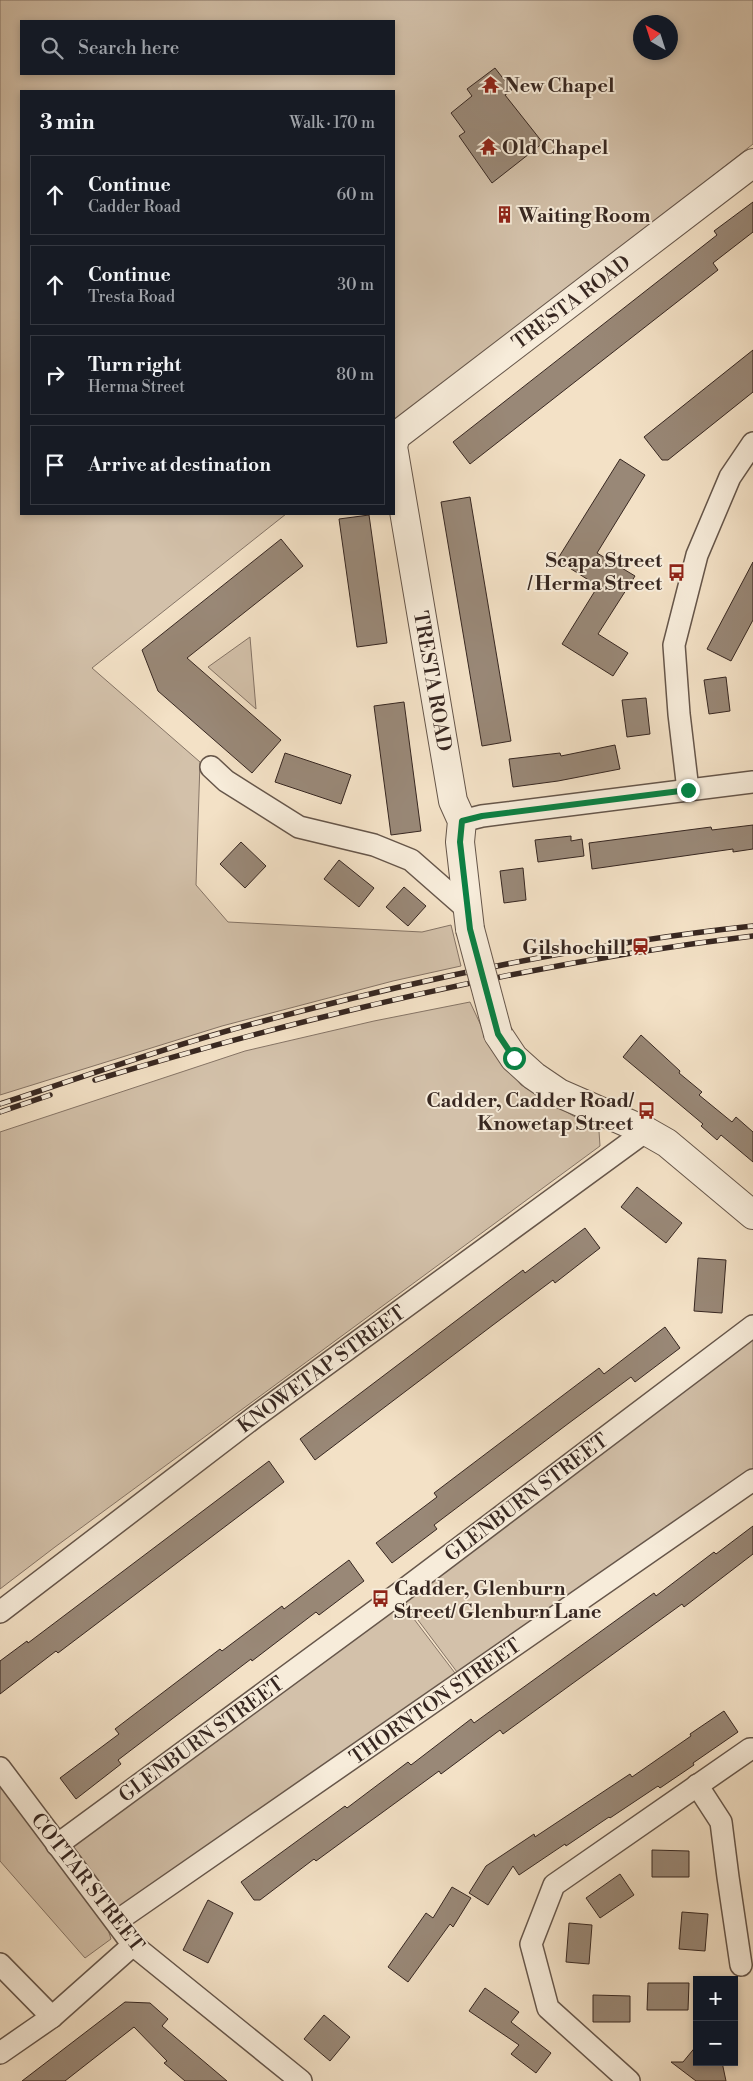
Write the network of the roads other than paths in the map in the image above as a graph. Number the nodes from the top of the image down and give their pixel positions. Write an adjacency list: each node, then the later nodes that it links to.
1 (753, 163): 2 (street, TRESTA ROAD)
2 (395, 438)
3 (753, 443): 7 (street)
4 (395, 458): 8 (street, TRESTA ROAD)
5 (211, 767): 9 (street)
6 (753, 782): 7 (street)
7 (688, 790): 8 (street)
8 (462, 821): 9 (street, TRESTA ROAD)
9 (469, 920): 10 (street, TRESTA ROAD, bridge)
10 (646, 1131): 11 (street, TRESTA ROAD); 14 (street, KNOWETAP STREET)
11 (753, 1215)
12 (753, 1326): 18 (street, GLENBURN STREET)
13 (753, 1480): 19 (street, THORNTON STREET)
14 (0, 1612)
15 (753, 1749): 17 (street)
16 (0, 1768): 18 (street, COTTAR STREET)
17 (697, 1784): 22 (street); 26 (street)
18 (57, 1845): 19 (street, COTTAR STREET)
19 (117, 1921): 20 (street, COTTAR STREET)
20 (133, 1945): 23 (street); 25 (street, COTTAR STREET)
21 (0, 1964): 23 (street)
22 (741, 1965)
23 (52, 2018): 24 (street)
24 (0, 2053)
25 (301, 2081)
26 (629, 2081)

